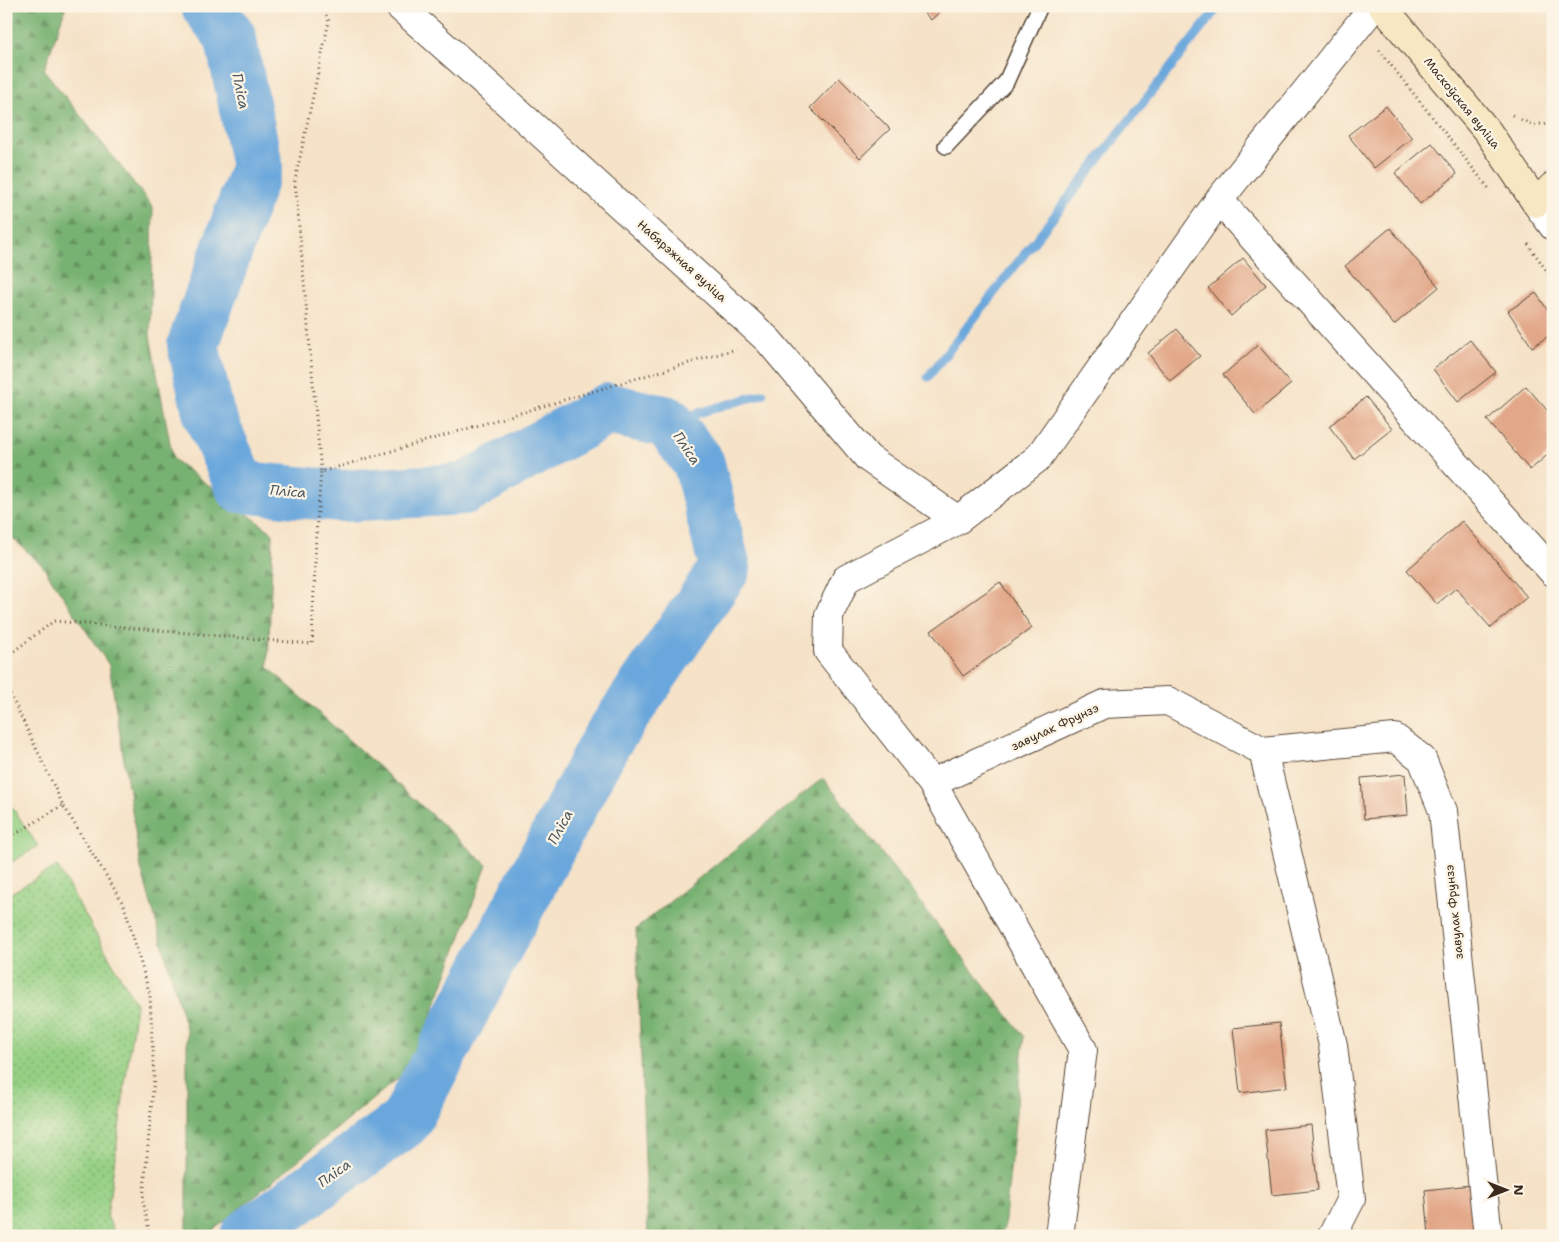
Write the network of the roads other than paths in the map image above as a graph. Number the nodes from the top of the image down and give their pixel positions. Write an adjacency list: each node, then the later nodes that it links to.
1 (399, 6): 9 (street, Набярэжная вуліца)
2 (1040, 6): 5 (lane)
3 (1382, 6): 6 (main road, Маскоўская вуліца)
4 (1366, 16): 7 (street)
5 (946, 146)
6 (1544, 194): 8 (street)
7 (1219, 200): 9 (street); 10 (street)
8 (1553, 226)
9 (958, 520): 12 (street)
10 (1553, 572)
11 (1263, 751): 12 (street, завулак Фрунзэ); 14 (street); 15 (street, завулак Фрунзэ)
12 (932, 783): 13 (street)
13 (1059, 1236)
14 (1332, 1236)
15 (1488, 1236)

